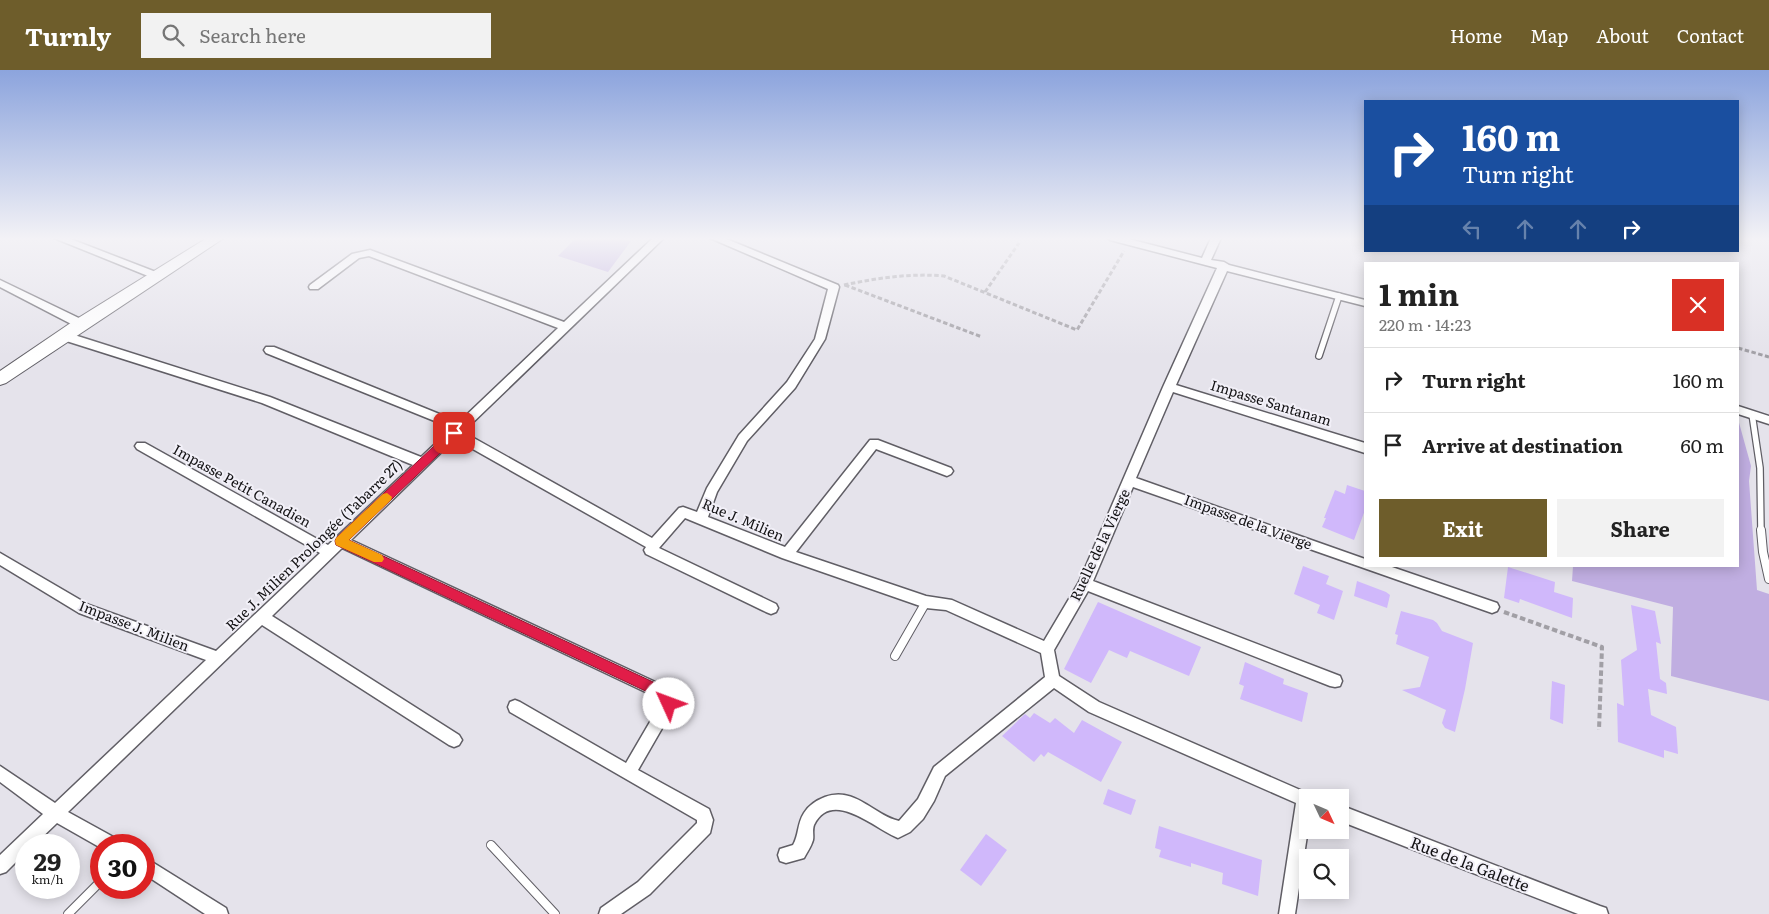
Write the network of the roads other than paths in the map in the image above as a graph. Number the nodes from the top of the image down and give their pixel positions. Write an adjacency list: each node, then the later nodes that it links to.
1 (155, 277): 12 (main road)
2 (327, 277): 9 (street)
3 (435, 277): 13 (street)
4 (618, 277): 13 (street, Rue J. Milien Prolongée (Tabarre 27))
5 (817, 277): 28 (street)
6 (1218, 277): 18 (street, Ruelle de la Vierge)
7 (1270, 277): 10 (street)
8 (0, 283): 12 (street)
9 (314, 287)
10 (1338, 296): 11 (street); 16 (lane)
11 (1364, 303)
12 (81, 324): 14 (main road)
13 (566, 327): 22 (street, Rue J. Milien Prolongée (Tabarre 27))
14 (69, 337): 17 (main road); 25 (street)
15 (270, 350): 22 (street)
16 (1319, 356)
17 (0, 378)
18 (1169, 387): 24 (street, Impasse Santanam); 27 (street, Ruelle de la Vierge)
19 (1739, 410): 20 (street)
20 (1752, 414): 21 (street); 36 (lane)
21 (1769, 420)
22 (457, 430): 25 (street, Rue J. Milien Prolongée (Tabarre 27)); 30 (street)
23 (141, 446): 31 (street, Impasse Petit Canadien)
24 (1364, 448)
25 (422, 463): 29 (street, Rue J. Milien Prolongée (Tabarre 27))
26 (947, 471): 32 (street)
27 (1130, 481): 34 (street, Impasse de la Vierge); 37 (street, Ruelle de la Vierge)
28 (701, 518): 30 (street, Rue J. Milien); 32 (street, Rue J. Milien)
29 (340, 541): 31 (street, Rue J. Milien Prolongée (Tabarre 27)); 50 (street)
30 (654, 545): 40 (street)
31 (329, 552): 41 (street, Rue J. Milien Prolongée (Tabarre 27))
32 (787, 554): 38 (street, Rue J. Milien)
33 (0, 558): 44 (street, Impasse J. Milien)
34 (1364, 564)
35 (1375, 567): 39 (street)
36 (1769, 580)
37 (1085, 584): 42 (street, Ruelle de la Vierge); 46 (street)
38 (926, 602): 42 (street, Rue J. Milien); 43 (lane)
39 (1492, 607)
40 (771, 608)
41 (260, 616): 44 (street, Rue J. Milien Prolongée (Tabarre 27)); 48 (street)
42 (1047, 649): 45 (street)
43 (895, 656)
44 (218, 658): 52 (street, Rue J. Milien Prolongée (Tabarre 27))
45 (1053, 680): 51 (street); 57 (street)
46 (1335, 680)
47 (515, 707): 50 (street)
48 (454, 740)
49 (0, 773): 52 (street)
50 (629, 773): 64 (street)
51 (1299, 797)
52 (57, 814): 54 (street); 58 (street, Rue J. Milien Prolongée (Tabarre 27))
53 (1349, 816): 66 (street, Rue de la Galette)
54 (92, 834)
55 (1300, 839): 65 (street)
56 (491, 845): 63 (lane)
57 (786, 855)
58 (0, 866)
59 (155, 872): 62 (street)
60 (90, 892): 61 (lane)
61 (68, 914)
62 (220, 914)
63 (554, 914)
64 (607, 914)
65 (1287, 914)
66 (1600, 914)

